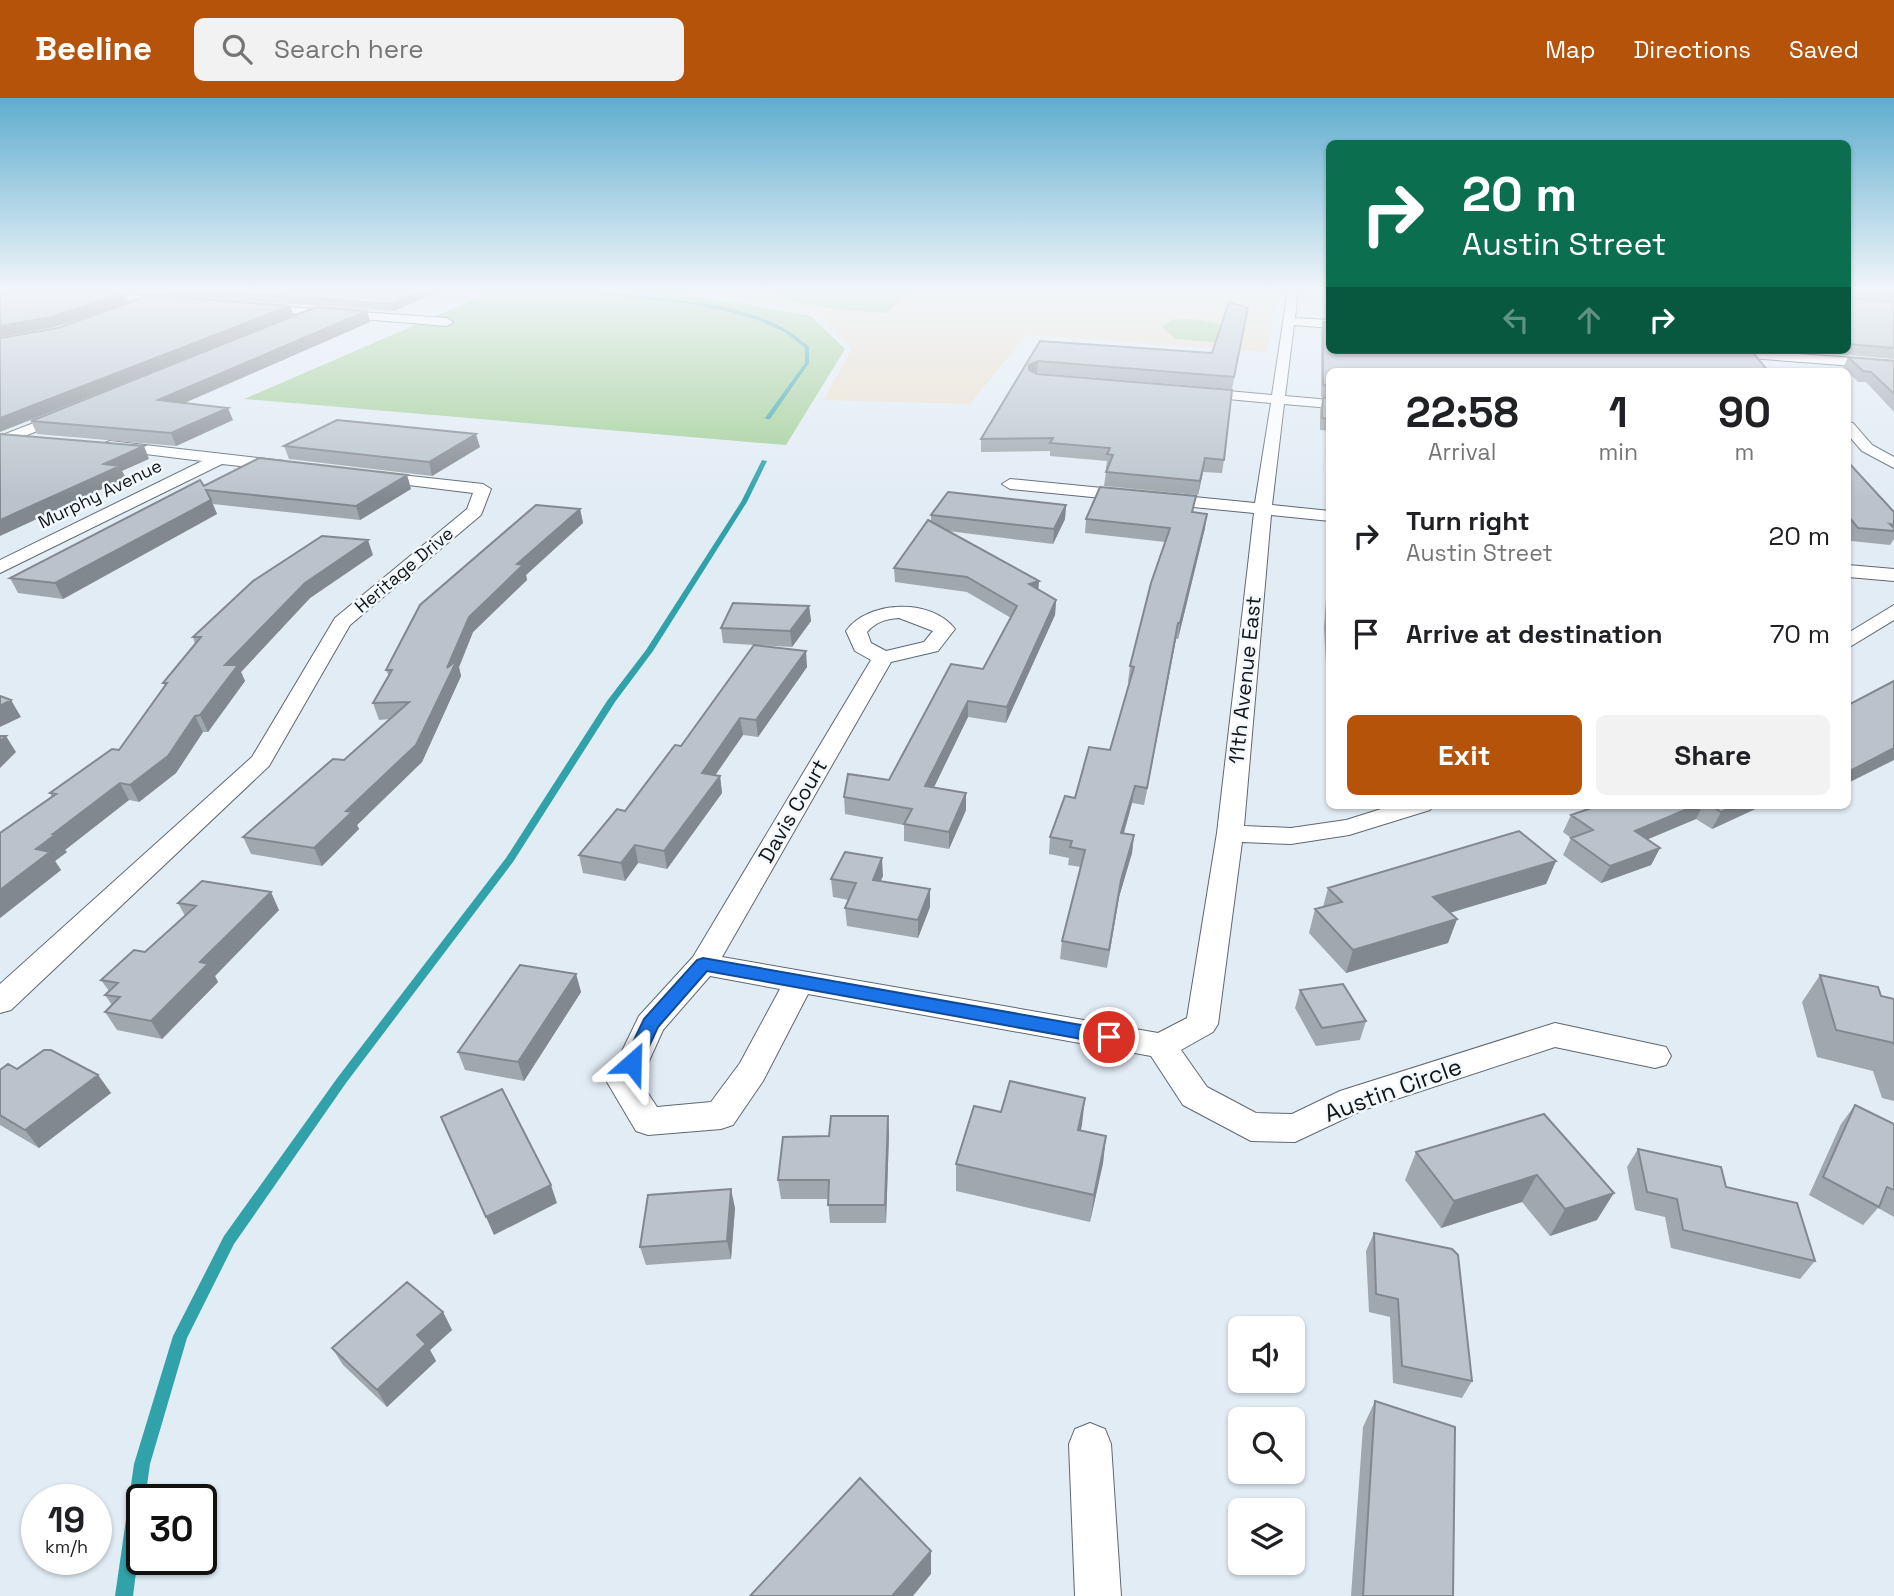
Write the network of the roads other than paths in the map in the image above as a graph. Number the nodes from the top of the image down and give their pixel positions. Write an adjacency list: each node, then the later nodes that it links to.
1 (1283, 360): 5 (street, 11th Avenue East)
2 (1848, 360): 3 (street)
3 (1894, 365)
4 (1184, 391): 5 (street)
5 (1277, 399): 6 (street); 19 (street, 11th Avenue East)
6 (1326, 404)
7 (80, 409): 9 (street)
8 (1851, 429): 13 (street)
9 (2, 440): 10 (street)
10 (55, 442)
11 (94, 444): 14 (street)
12 (1851, 446): 13 (street)
13 (1867, 448): 15 (street)
14 (219, 459): 16 (street); 21 (street, Murphy Avenue)
15 (1894, 463)
16 (302, 468)
17 (356, 475): 31 (street, Heritage Drive)
18 (1010, 484): 19 (street)
19 (1263, 509): 20 (street); 28 (street, 11th Avenue East)
20 (1326, 516)
21 (0, 567)
22 (1851, 571): 23 (street)
23 (1894, 575)
24 (1894, 611): 25 (street)
25 (1851, 640)
26 (883, 658): 29 (street, Davis Court)
27 (1408, 809): 28 (street)
28 (1230, 833): 32 (street, 11th Avenue East)
29 (703, 964): 30 (street); 30 (street, Davis Court)
30 (798, 983): 32 (street)
31 (0, 1002)
32 (1161, 1046): 33 (street, Austin Circle)
33 (1655, 1056)
34 (1090, 1444): 35 (street)
35 (1098, 1596)

